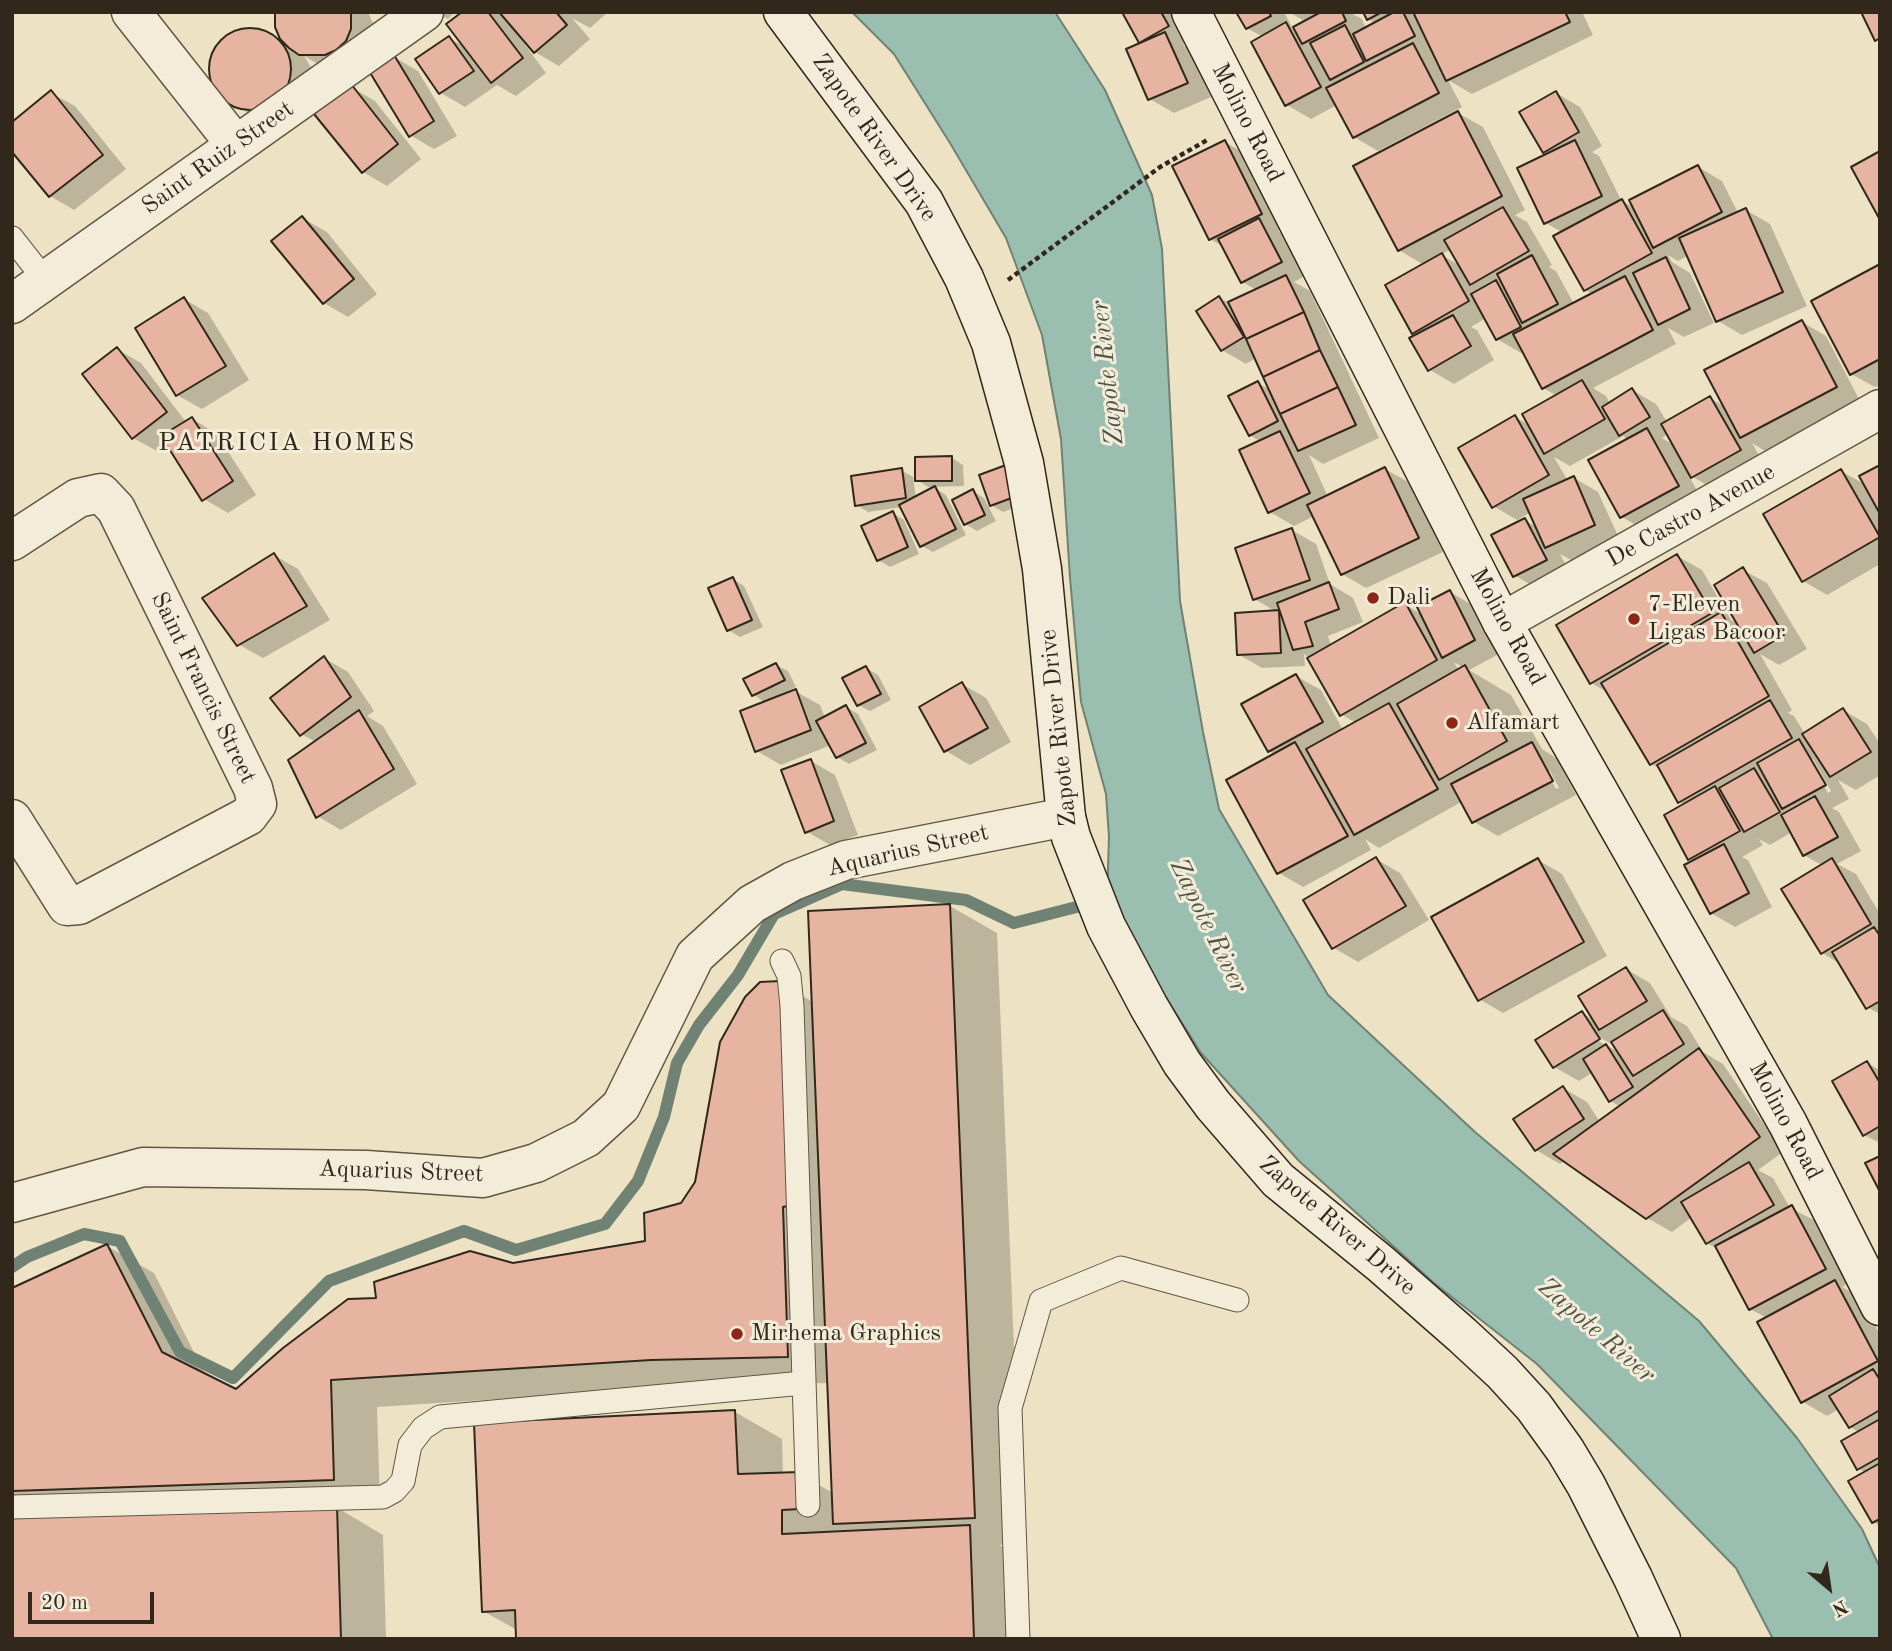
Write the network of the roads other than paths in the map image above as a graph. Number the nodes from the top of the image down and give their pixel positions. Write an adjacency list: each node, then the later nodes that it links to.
1 (131, 12): 5 (main road)
2 (783, 12): 13 (main road, Zapote River Drive)
3 (1191, 12): 11 (main road, Molino Road)
4 (404, 18): 5 (main road, Saint Ruiz Street)
5 (236, 145): 7 (main road, Saint Ruiz Street)
6 (12, 238): 7 (lane)
7 (46, 280): 8 (main road, Saint Ruiz Street)
8 (12, 304)
9 (1880, 409): 11 (main road, De Castro Avenue)
10 (12, 541): 12 (main road, Saint Francis Street)
11 (1503, 622): 17 (main road, Molino Road)
12 (12, 819)
13 (1069, 827): 15 (main road, Aquarius Street); 22 (main road, Zapote River Drive)
14 (782, 961): 18 (lane)
15 (12, 1203)
16 (1237, 1300): 21 (lane)
17 (1880, 1306)
18 (803, 1383): 19 (lane); 20 (lane)
19 (808, 1505)
20 (12, 1507)
21 (1018, 1639)
22 (1661, 1639)

